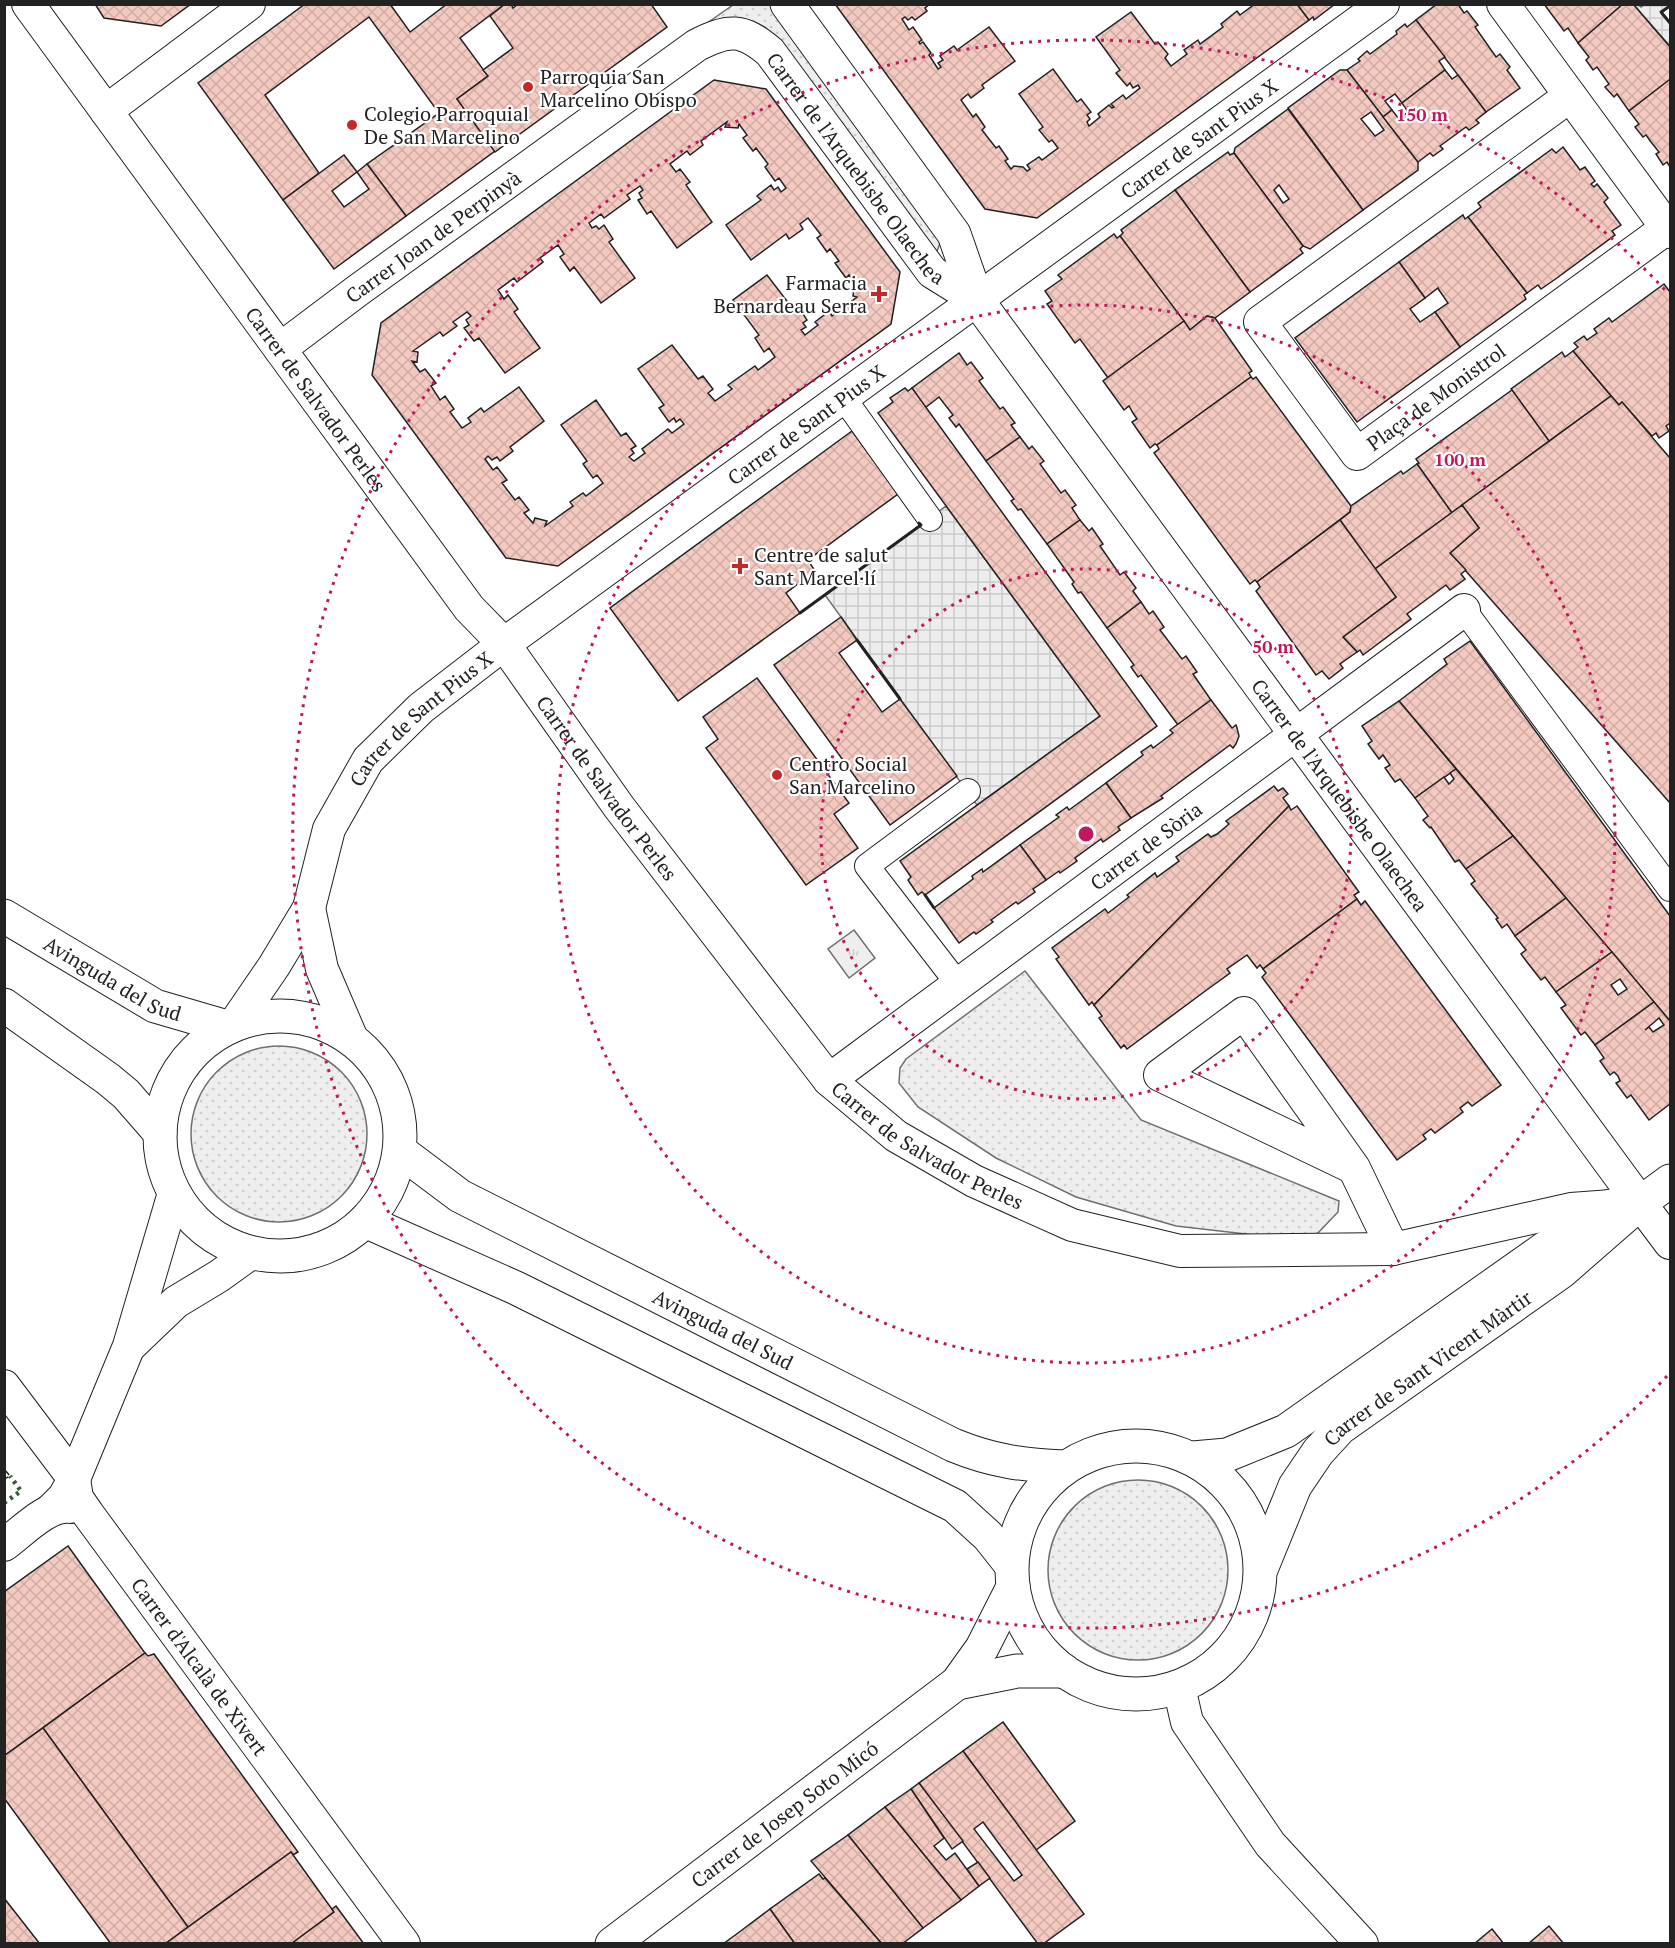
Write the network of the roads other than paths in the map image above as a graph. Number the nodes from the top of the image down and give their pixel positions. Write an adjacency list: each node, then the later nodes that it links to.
1 (28, 4): 8 (street, Carrer de Salvador Perles)
2 (249, 4): 8 (street)
3 (787, 4): 10 (main road, Carrer de l'Arquebisbe Olaechea)
4 (1383, 4): 10 (street, Carrer de Sant Pius X)
5 (1503, 4): 7 (street)
6 (739, 33): 10 (street, Carrer de l'Arquebisbe Olaechea); 11 (street, Carrer Joan de Perpinyà)
7 (1570, 96): 9 (street); 9 (street, Plaça de Monistrol)
8 (106, 111): 11 (street, Carrer de Salvador Perles)
9 (1669, 230)
10 (977, 300): 12 (street, Carrer de Sant Pius X); 16 (main road, Carrer de l'Arquebisbe Olaechea)
11 (280, 349): 15 (street, Carrer de Salvador Perles)
12 (843, 397): 13 (street); 15 (street, Carrer de Sant Pius X)
13 (930, 519)
14 (1464, 610): 16 (street, Carrer de Sòria); 18 (street)
15 (504, 644): 19 (street, Carrer de Sant Pius X); 25 (street, Carrer de Salvador Perles)
16 (1296, 734): 21 (street, Carrer de Sòria); 31 (main road, Carrer de l'Arquebisbe Olaechea)
17 (968, 791): 21 (street)
18 (1671, 889)
19 (309, 908): 23 (street, Carrer de Sant Pius X); 24 (street, Carrer de Sant Pius X)
20 (4, 916): 23 (main road, Avinguda del Sud)
21 (958, 984): 25 (street, Carrer de Sòria)
22 (4, 1005): 26 (main road)
23 (231, 1025): 24 (main road); 26 (main road)
24 (352, 1039): 27 (main road)
25 (829, 1080): 34 (street, Carrer de Salvador Perles)
26 (160, 1132): 30 (main road)
27 (400, 1151): 32 (main road); 39 (main road, Avinguda del Sud)
28 (1354, 1168): 28 (street); 34 (street)
29 (1671, 1181): 31 (main road, Carrer de Sant Vicent Màrtir)
30 (174, 1193): 35 (main road); 36 (street)
31 (1626, 1204): 33 (street); 34 (street, Carrer de Salvador Perles); 38 (main road, Carrer de Sant Vicent Màrtir); 44 (main road, Carrer de Sant Vicent Màrtir)
32 (365, 1221): 35 (main road); 45 (main road)
33 (1671, 1243)
34 (1393, 1249)
35 (251, 1253): 36 (street)
36 (129, 1346): 40 (street)
37 (4, 1386): 40 (street, Carrer d'Alcalà de Xivert)
38 (1193, 1458): 39 (main road); 44 (main road)
39 (1064, 1467): 45 (main road)
40 (74, 1479): 41 (street); 42 (street, Carrer d'Alcalà de Xivert)
41 (51, 1510): 42 (street); 43 (street)
42 (88, 1514): 49 (street, Carrer d'Alcalà de Xivert)
43 (4, 1545)
44 (1261, 1570): 48 (main road)
45 (1012, 1576): 46 (main road); 47 (main road, Carrer de Josep Soto Micó)
46 (1064, 1671): 47 (main road, Carrer de Josep Soto Micó); 48 (main road)
47 (957, 1683): 50 (main road, Carrer de Josep Soto Micó)
48 (1179, 1687): 51 (street)
49 (404, 1944)
50 (612, 1944)
51 (1362, 1944)

